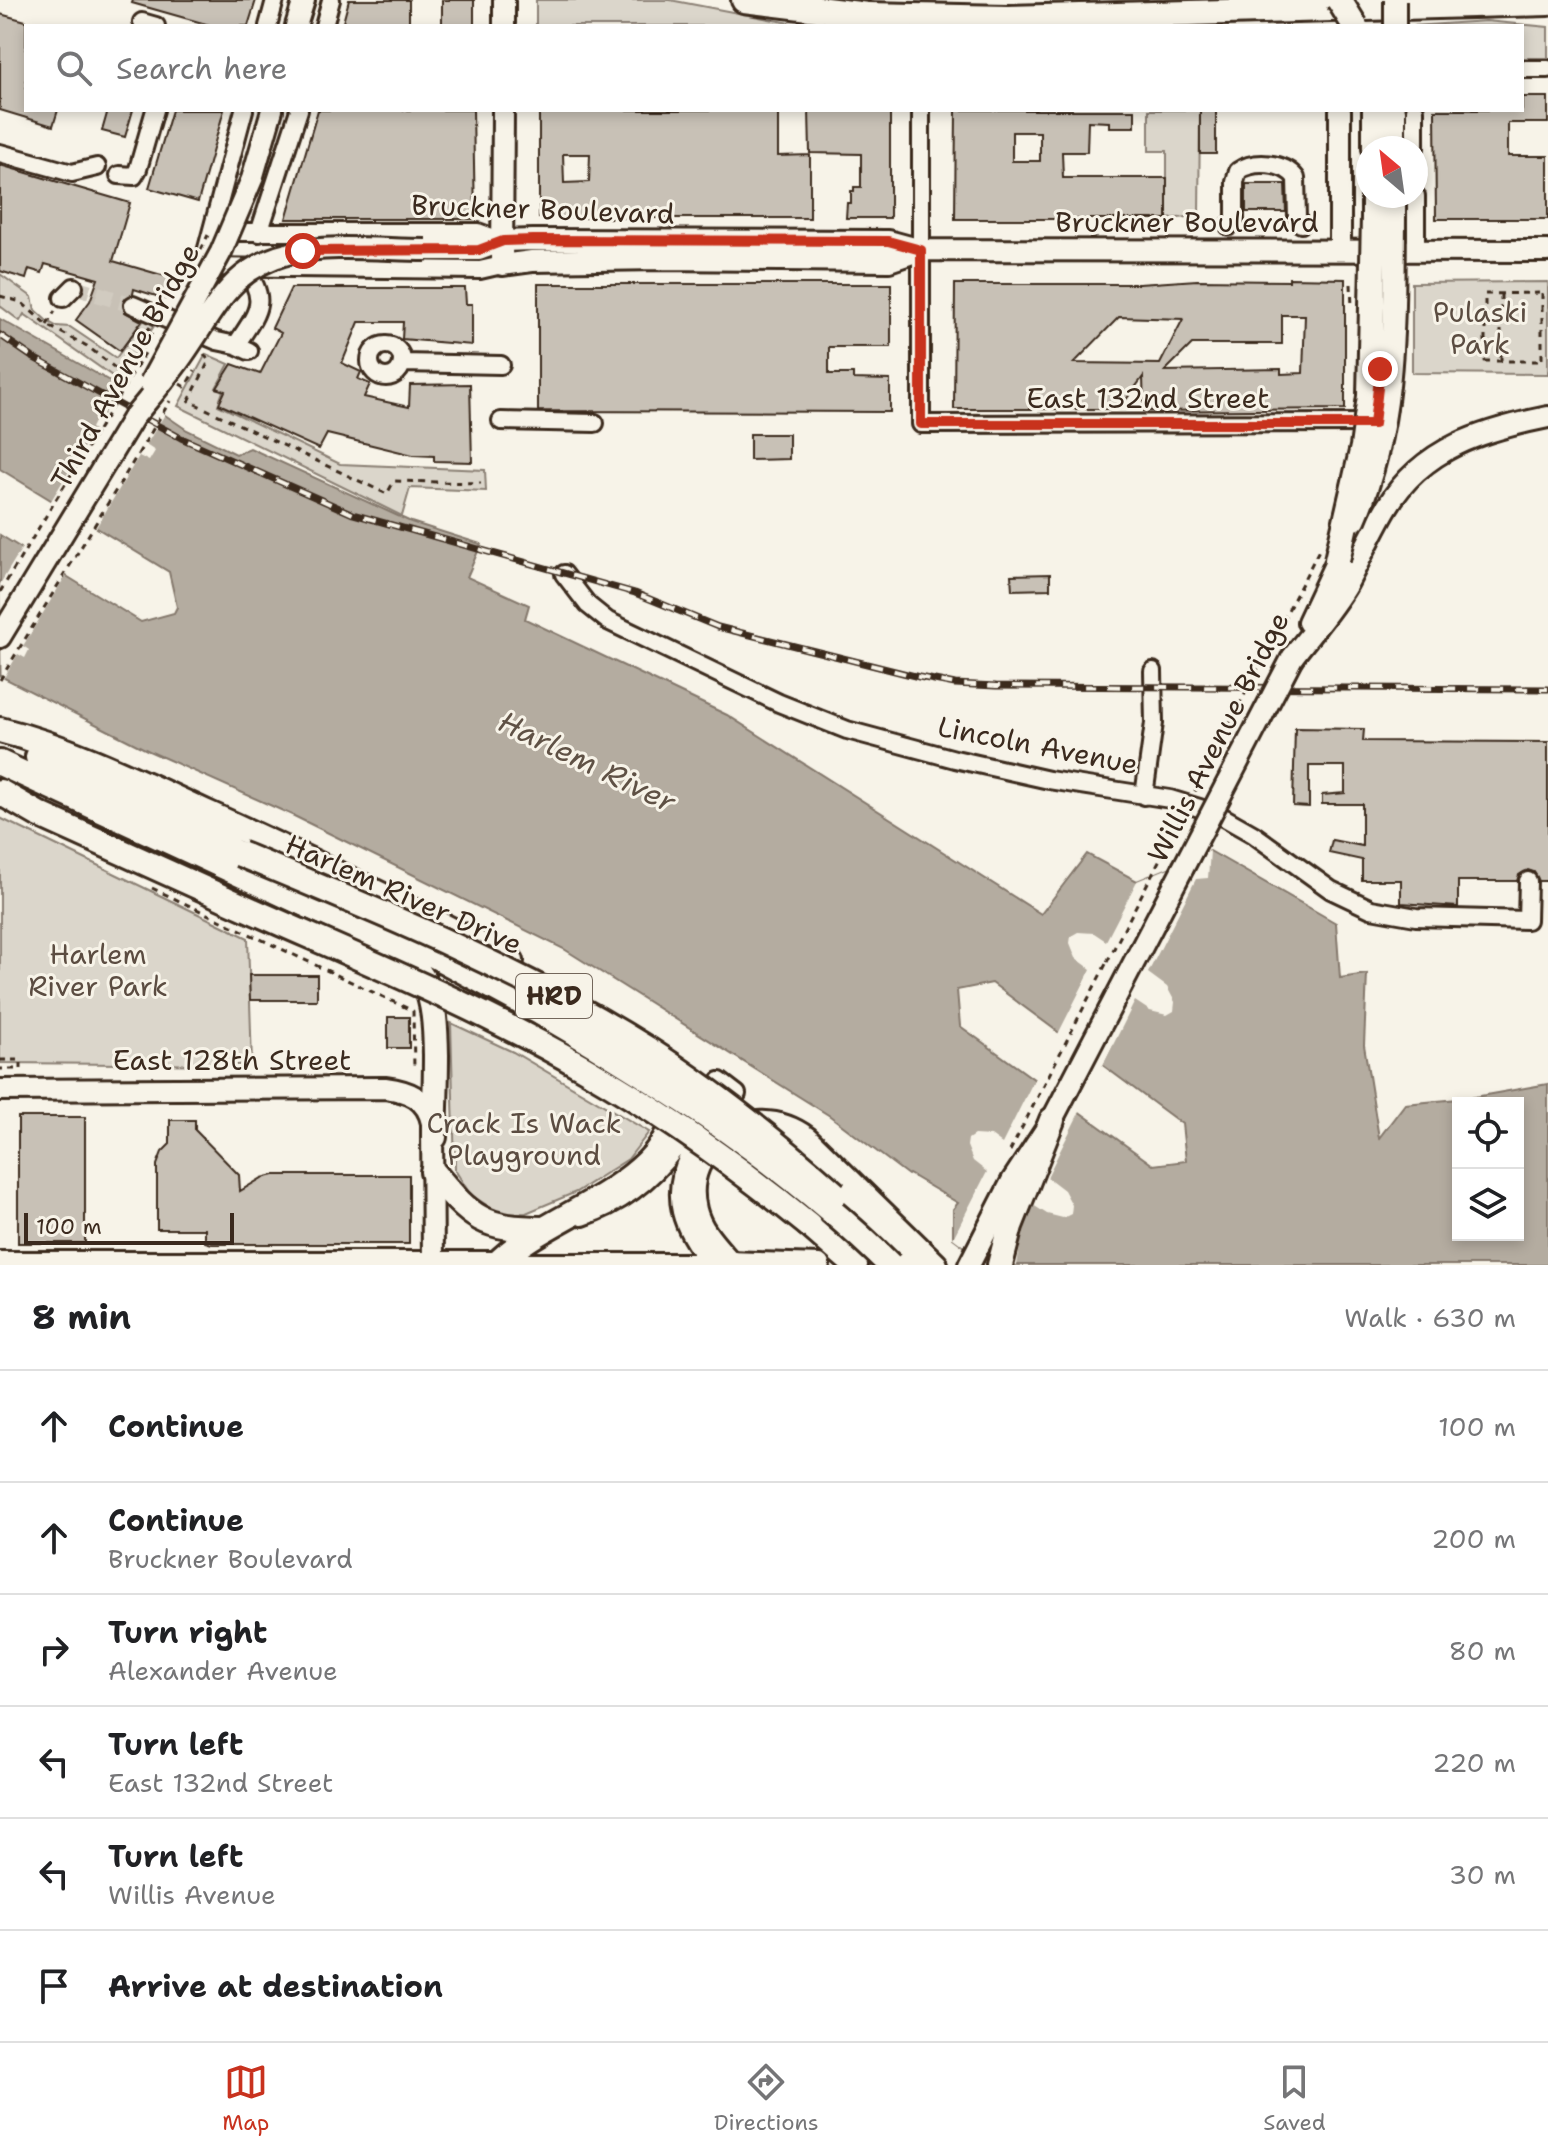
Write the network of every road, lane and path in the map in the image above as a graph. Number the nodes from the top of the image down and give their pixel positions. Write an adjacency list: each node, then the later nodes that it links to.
1 (275, 0): 13 (street)
2 (304, 0): 14 (main road)
3 (331, 0): 15 (street)
4 (504, 0): 16 (main road)
5 (744, 0): 11 (highway, bridge)
6 (922, 0): 17 (street)
7 (1339, 0): 19 (highway, bridge)
8 (1395, 0): 20 (main road, bridge)
9 (1548, 3): 10 (highway)
10 (1438, 6): 11 (highway); 12 (highway)
11 (1008, 18): 18 (highway)
12 (1548, 19)
13 (269, 24)
14 (297, 24)
15 (325, 24)
16 (504, 24)
17 (922, 24)
18 (1038, 24)
19 (1354, 24)
20 (1395, 24)
21 (1524, 69): 22 (street)
22 (1548, 69)
23 (154, 112): 38 (street)
24 (243, 112): 44 (street)
25 (271, 112): 71 (main road, Third Avenue Bridge, bridge)
26 (298, 112): 43 (street)
27 (503, 112): 45 (main road)
28 (921, 112): 46 (street)
29 (1340, 112): 47 (main road)
30 (1375, 112): 33 (highway)
31 (1395, 112): 34 (main road)
32 (1415, 112): 35 (street)
33 (1371, 136)
34 (1395, 136)
35 (1415, 136)
36 (0, 153): 37 (street)
37 (97, 167)
38 (119, 175)
39 (1376, 208): 75 (highway, bridge)
40 (1416, 208): 49 (street)
41 (1301, 224): 42 (street)
42 (1229, 226)
43 (259, 233): 44 (street, Bruckner Boulevard); 45 (street, Bruckner Boulevard)
44 (209, 234): 51 (street); 51 (path, bridge)
45 (503, 241): 46 (main road, Bruckner Boulevard); 52 (main road); 71 (main road, bridge)
46 (921, 250): 47 (main road, Bruckner Boulevard); 48 (street, East 132nd Street); 52 (main road, Bruckner Boulevard)
47 (1340, 250): 48 (main road, Bruckner Boulevard)
48 (1381, 250): 49 (main road, Bruckner Boulevard)
49 (1416, 250): 50 (main road, Bruckner Boulevard)
50 (1548, 251)
51 (202, 259): 53 (street, Bruckner Boulevard)
52 (502, 265): 53 (street, Bruckner Boulevard)
53 (244, 268): 58 (street)
54 (1542, 293): 55 (path); 56 (path); 59 (path)
55 (1548, 293)
56 (1501, 294): 63 (path); 63 (path)
57 (0, 296): 66 (path)
58 (133, 305)
59 (1542, 327): 60 (path); 63 (path)
60 (1548, 328)
61 (159, 331): 66 (path, bridge)
62 (204, 354): 74 (path)
63 (1501, 361)
64 (402, 363): 65 (street)
65 (501, 365)
66 (137, 366): 77 (path, bridge)
67 (186, 384): 68 (path)
68 (177, 390)
69 (171, 399): 81 (path, bridge)
70 (1548, 417): 79 (main road)
71 (133, 418): 78 (main road, Third Avenue Bridge)
72 (501, 421): 73 (street)
73 (595, 423)
74 (481, 483)
75 (1330, 552): 79 (main road, Willis Avenue Bridge); 100 (path, bridge)
76 (564, 574): 86 (street, Lincoln Avenue)
77 (0, 592)
78 (0, 637)
79 (1292, 658): 98 (main road, Willis Avenue Bridge, bridge)
80 (1153, 671): 86 (street)
81 (0, 680)
82 (0, 730): 102 (highway)
83 (0, 739): 89 (highway, Harlem River Drive / HRD)
84 (0, 763): 99 (highway)
85 (0, 792): 88 (highway, HRD)
86 (1144, 796): 90 (street, Lincoln Avenue)
87 (0, 799): 88 (highway)
88 (38, 814): 109 (highway, HRD, bridge)
89 (240, 854): 110 (highway, bridge); 111 (highway, Harlem River Drive / HRD, bridge)
90 (1528, 881)
91 (141, 882): 94 (path)
92 (0, 1060): 93 (path)
93 (0, 1069)
94 (414, 1069)
95 (720, 1081): 97 (street)
96 (0, 1090): 99 (main road, East 128th Street)
97 (737, 1094)
98 (1052, 1120): 113 (main road, Willis Avenue Bridge); 114 (highway)
99 (434, 1137): 101 (main road)
100 (1009, 1153)
101 (433, 1172): 102 (highway); 106 (main road)
102 (547, 1229): 104 (street); 107 (highway)
103 (0, 1262): 105 (main road)
104 (718, 1262): 107 (street); 108 (main road); 112 (highway)
105 (176, 1264): 106 (main road)
106 (433, 1264): 107 (main road)
107 (497, 1264)
108 (814, 1264)
109 (855, 1265)
110 (890, 1265)
111 (908, 1265)
112 (935, 1265)
113 (969, 1265)
114 (1000, 1265)

